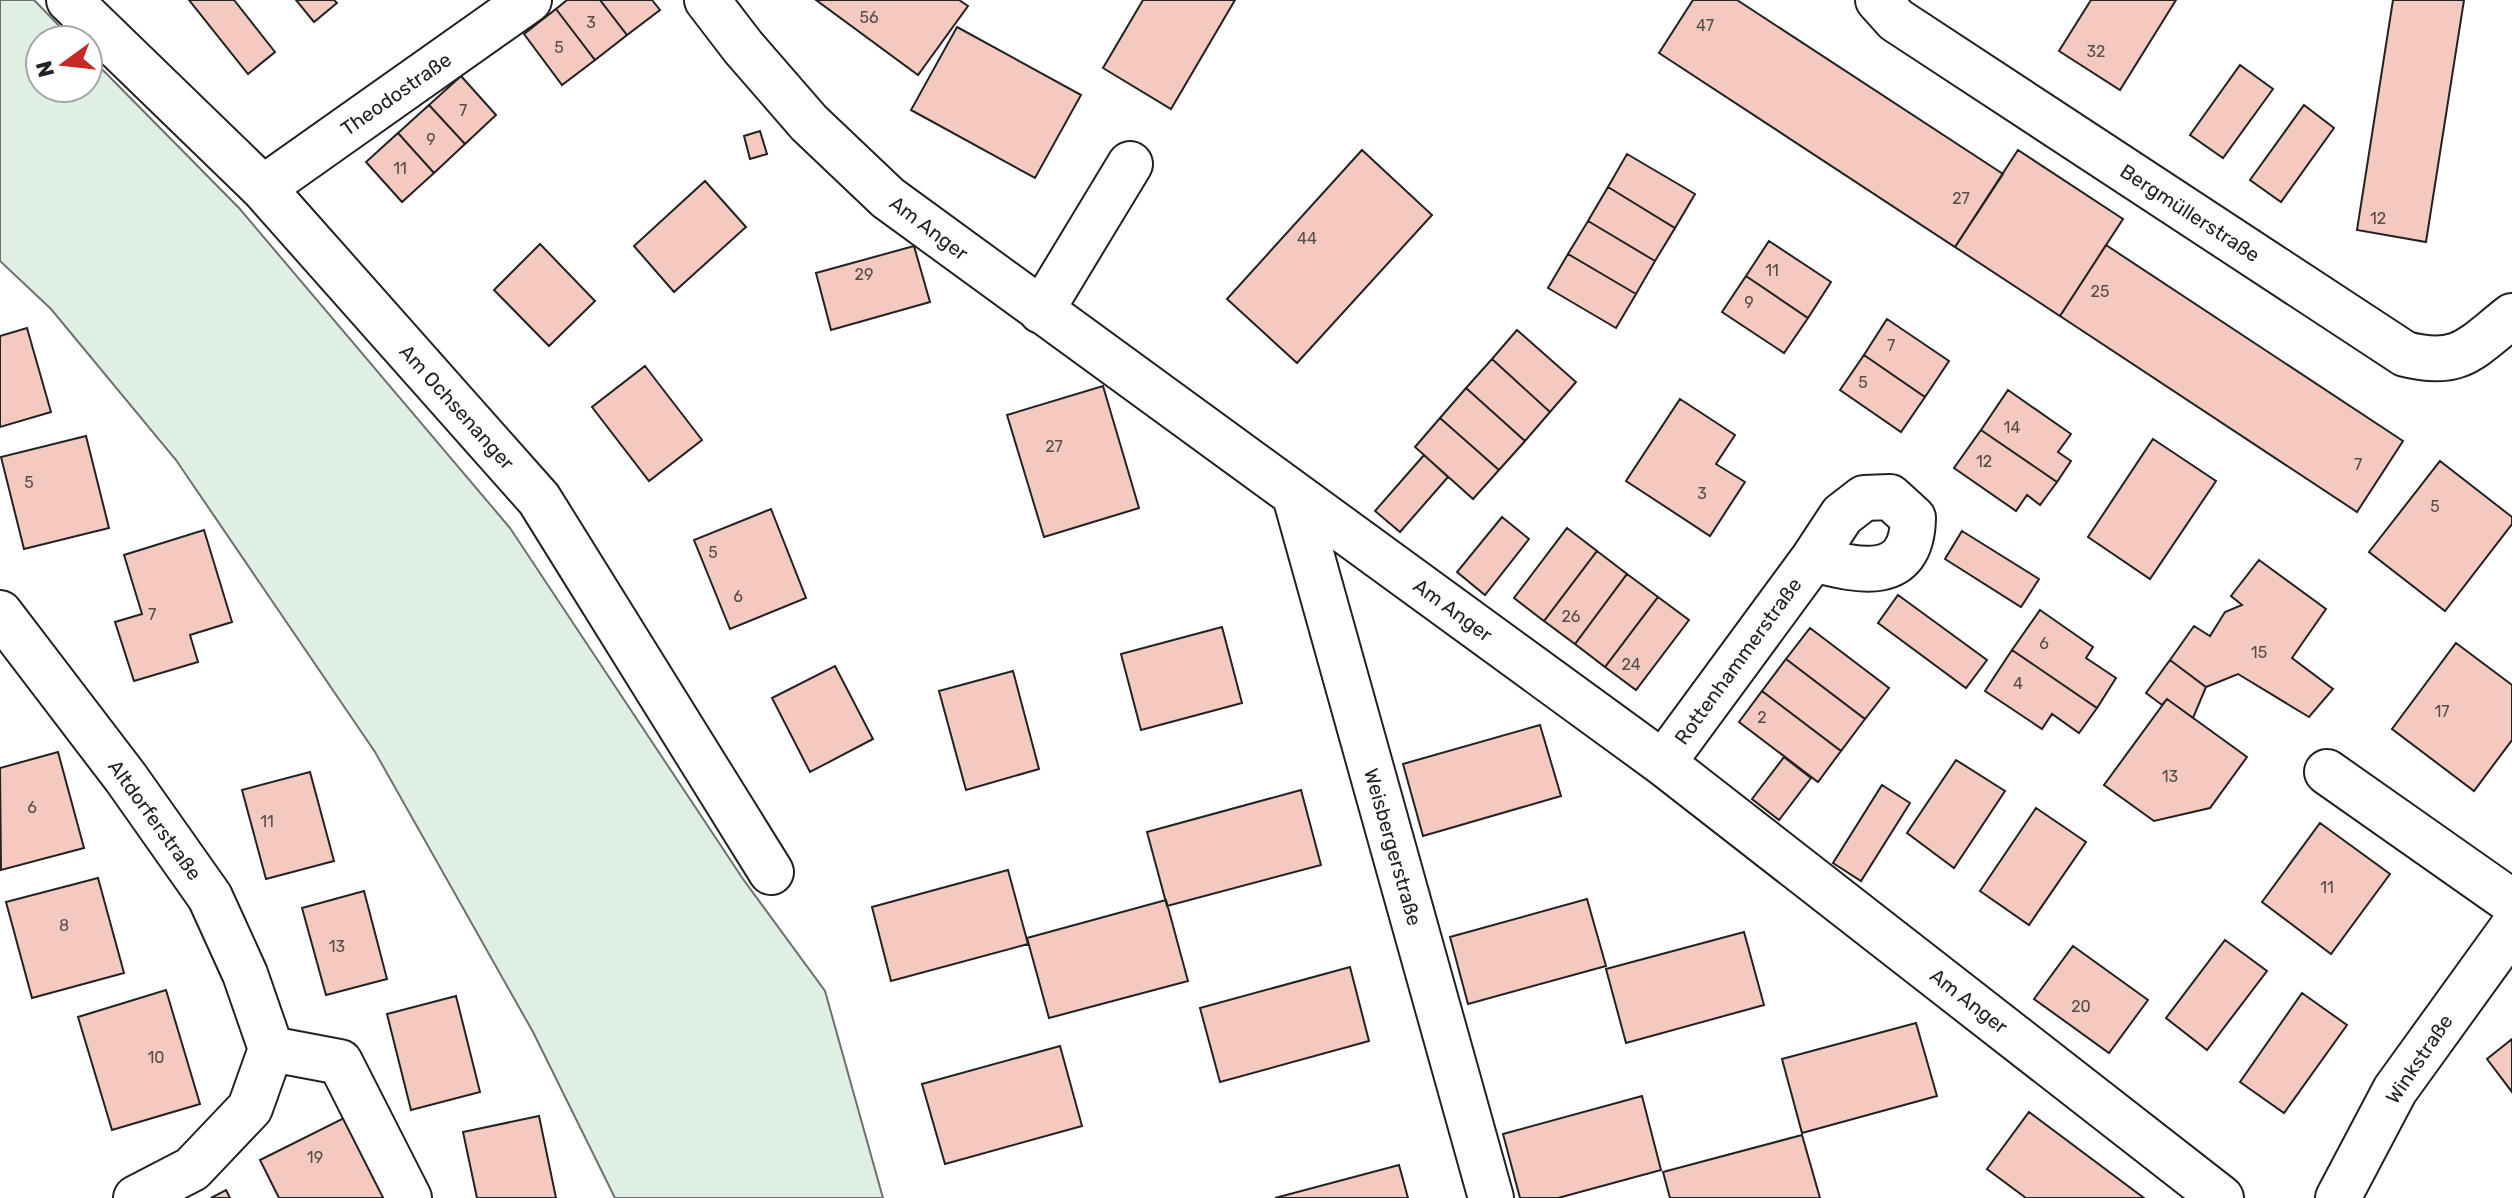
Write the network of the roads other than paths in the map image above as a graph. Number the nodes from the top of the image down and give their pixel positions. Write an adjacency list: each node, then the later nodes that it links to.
1 (69, 0): 6 (street, Am Ochsenanger)
2 (529, 0): 6 (street, Theodostraße)
3 (707, 0): 7 (street, Am Anger)
4 (1878, 0): 8 (street, Bergmüllerstraße)
5 (1130, 164): 7 (street)
6 (263, 188): 14 (street, Am Ochsenanger)
7 (1041, 311): 9 (street, Am Anger)
8 (2512, 316)
9 (1295, 496): 12 (street, Am Anger); 20 (street, Weisbergerstraße)
10 (1813, 559): 12 (street, Rottenhammerstraße)
11 (0, 613): 17 (street, Altdorferstraße)
12 (1663, 763): 21 (street, Am Anger)
13 (2327, 772): 15 (street)
14 (771, 872)
15 (2512, 902)
16 (2512, 928): 22 (street, Winkstraße)
17 (271, 1049): 18 (street); 19 (street)
18 (136, 1198)
19 (409, 1198)
20 (1491, 1198)
21 (2221, 1198)
22 (2338, 1198)

